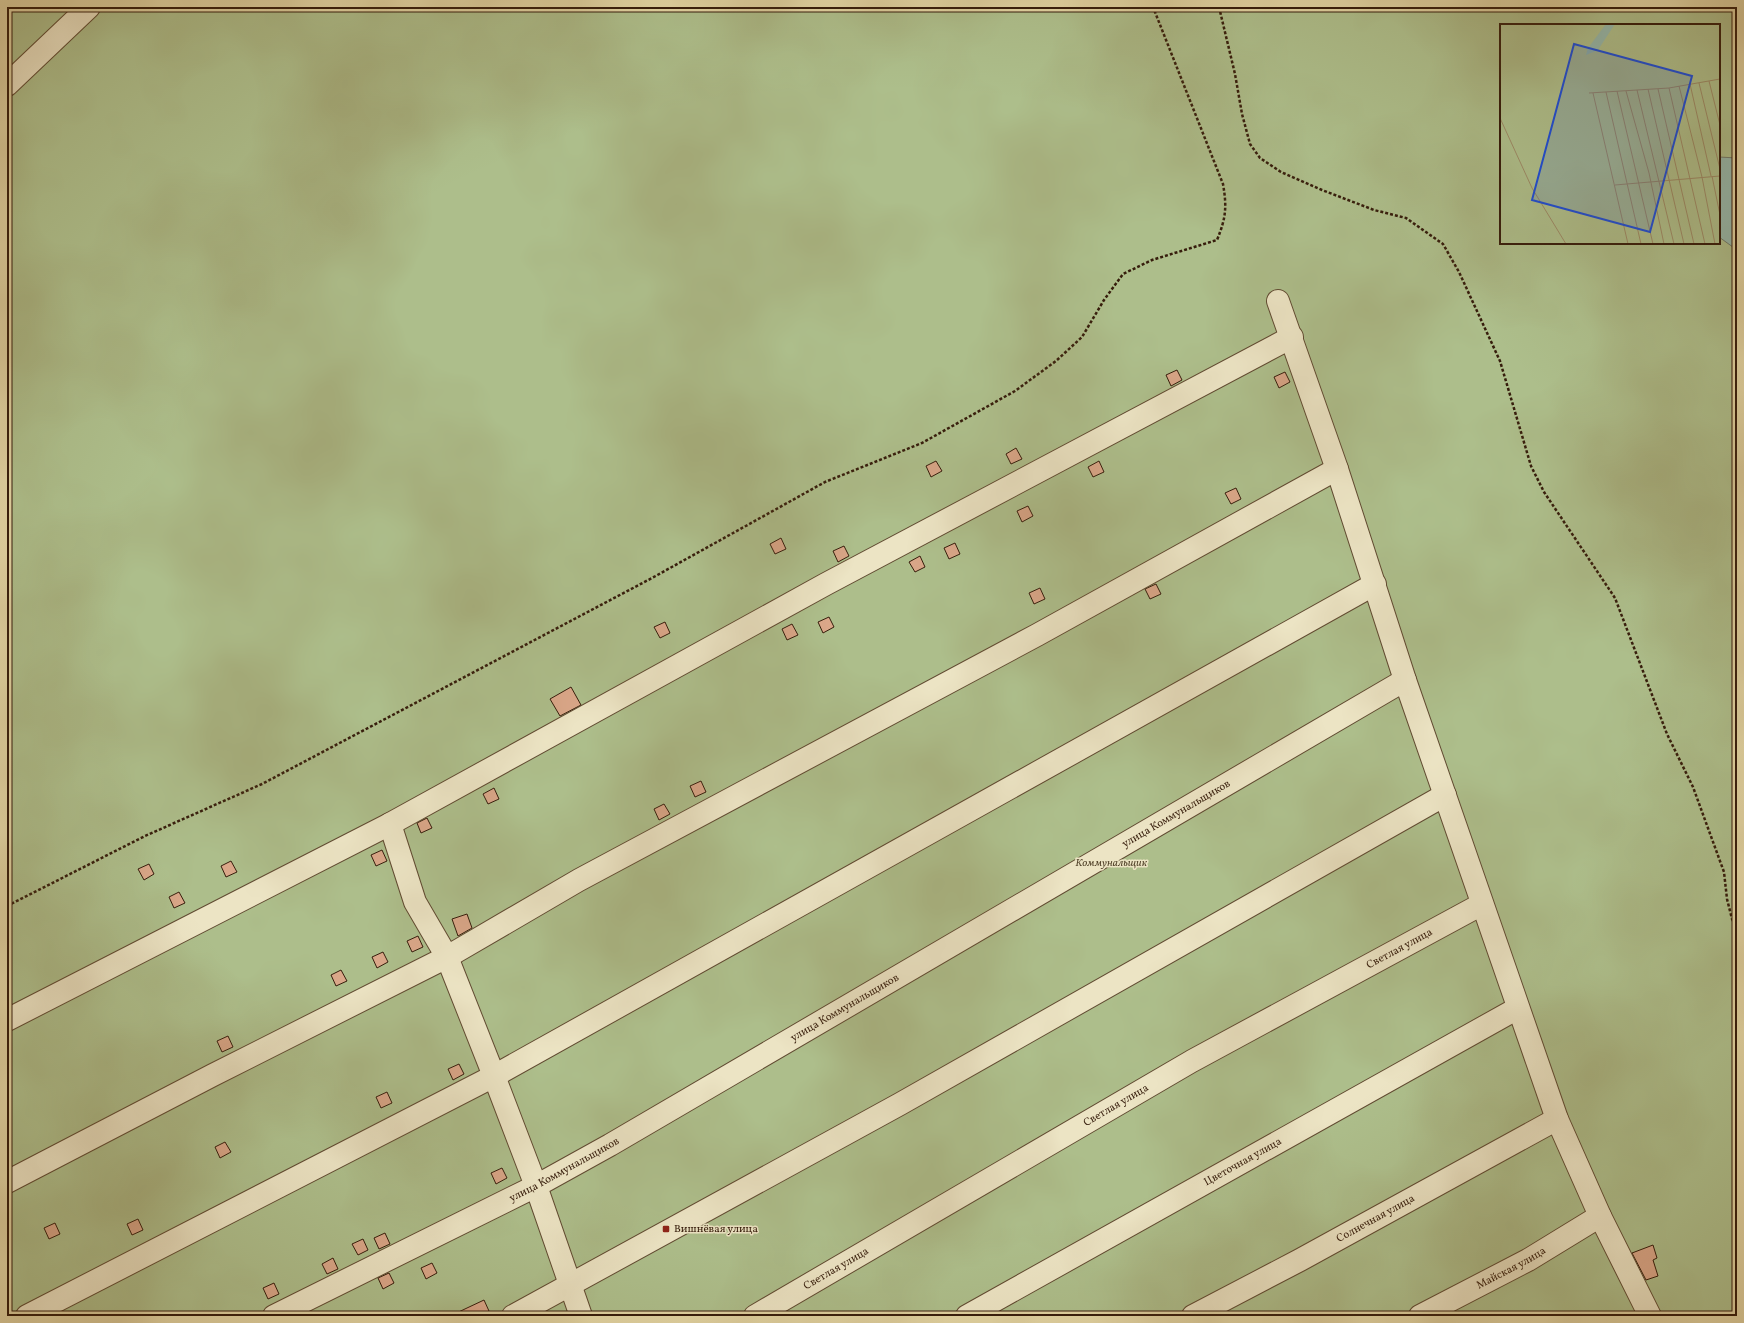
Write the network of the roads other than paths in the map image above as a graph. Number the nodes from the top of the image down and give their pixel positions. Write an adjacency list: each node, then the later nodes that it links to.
1 (89, 7): 2 (street)
2 (7, 85)
3 (1278, 300): 4 (street)
4 (1292, 337): 5 (street); 9 (street)
5 (1337, 469): 6 (street); 11 (street)
6 (1375, 584): 7 (street); 14 (street)
7 (1405, 680): 8 (street); 17 (street, улица Коммунальщиков)
8 (1445, 795): 10 (street); 19 (street)
9 (390, 824): 11 (street); 13 (street)
10 (1482, 904): 12 (street); 24 (street, Светлая улица)
11 (447, 957): 14 (street); 16 (street)
12 (1518, 1008): 15 (street); 25 (street, Цветочная улица)
13 (7, 1020)
14 (494, 1076): 17 (street); 20 (street)
15 (1557, 1119): 18 (street); 26 (street, Солнечная улица)
16 (7, 1182)
17 (536, 1186): 19 (street); 21 (street, улица Коммунальщиков)
18 (1600, 1216): 27 (street, Майская улица); 28 (street)
19 (570, 1286): 22 (street); 23 (street)
20 (27, 1316)
21 (274, 1316)
22 (513, 1316)
23 (581, 1316)
24 (755, 1316)
25 (967, 1316)
26 (1193, 1316)
27 (1420, 1316)
28 (1650, 1316)

